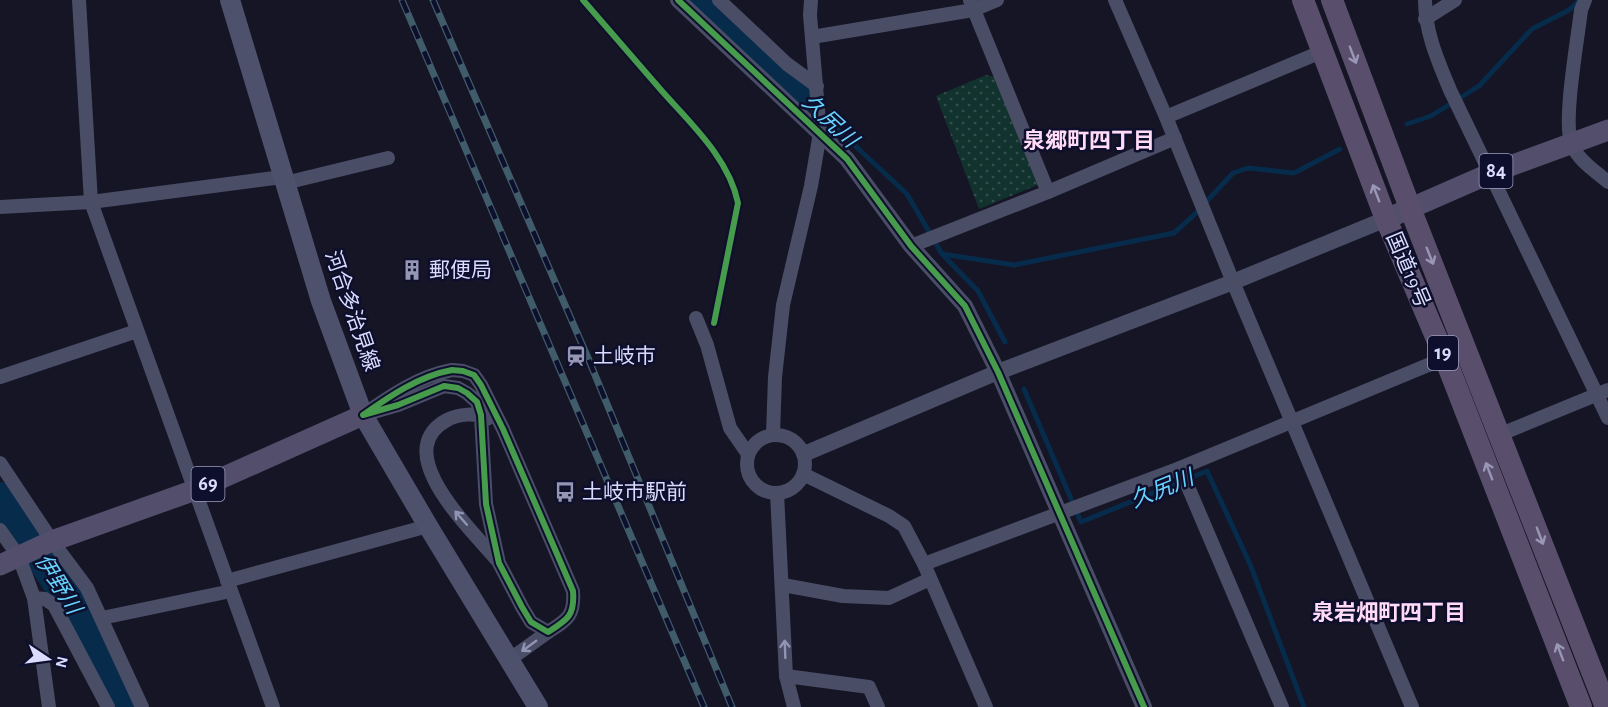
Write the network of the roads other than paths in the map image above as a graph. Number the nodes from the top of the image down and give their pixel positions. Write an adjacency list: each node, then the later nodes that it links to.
1 (79, 0): 29 (street)
2 (230, 0): 27 (main road, 河合多治見線)
3 (678, 0): 21 (street)
4 (719, 0): 18 (street)
5 (811, 0): 16 (street)
6 (997, 0): 13 (street)
7 (1115, 0): 19 (street)
8 (1303, 0): 17 (highway, 国道19号 / 19)
9 (1332, 0): 31 (highway, 国道19号 / 19, one-way to 31)
10 (1425, 0): 15 (street)
11 (1455, 0): 15 (street)
12 (1593, 0): 14 (street)
13 (971, 5): 16 (street); 28 (street)
14 (1583, 5): 23 (street)
15 (1425, 19): 25 (street)
16 (812, 38): 18 (street)
17 (1321, 52): 19 (street); 32 (highway, 国道19号 / 19, one-way to 17)
18 (817, 86): 21 (street)
19 (1166, 117): 22 (street)
20 (1608, 130): 23 (main road, 84)
21 (820, 133): 33 (street); 46 (street)
22 (1175, 138): 28 (street); 34 (street)
23 (1571, 144): 25 (main road, 84); 26 (street)
24 (388, 158): 27 (street)
25 (1491, 173): 31 (main road, 84); 40 (street)
26 (1604, 175)
27 (283, 180): 29 (street); 41 (main road, 河合多治見線)
28 (1048, 192): 33 (street)
29 (91, 202): 30 (street); 36 (street)
30 (0, 207)
31 (1410, 208): 32 (main road, 84); 47 (highway, 国道19号 / 19, one-way to 47)
32 (1386, 219): 34 (street); 37 (highway, 国道19号 / 19)
33 (911, 246): 38 (street)
34 (1233, 282): 38 (street); 44 (street)
35 (696, 318): 48 (street)
36 (137, 331): 39 (street); 53 (street)
37 (1446, 358): 44 (street); 81 (highway, 国道19号 / 19, one-way to 37)
38 (998, 372): 49 (street); 55 (street)
39 (0, 377)
40 (1602, 393): 43 (street); 47 (street)
41 (363, 415): 42 (street); 45 (street); 53 (main road, 69); 56 (main road, 河合多治見線)
42 (481, 415): 45 (street); 60 (street); 60 (street, one-way to 42)
43 (1608, 418)
44 (1292, 422): 51 (street); 80 (street)
45 (503, 429): 67 (street)
46 (772, 434): 48 (street); 49 (street)
47 (1501, 434): 82 (highway, 国道19号 / 19, one-way to 82)
48 (748, 454): 54 (street)
49 (804, 454): 52 (street)
50 (0, 463): 58 (street)
51 (1180, 468): 55 (street); 79 (street)
52 (803, 474): 54 (street); 61 (street)
53 (195, 490): 58 (main road, 69); 64 (street)
54 (777, 493): 63 (street)
55 (1059, 513): 61 (street); 78 (street)
56 (428, 526): 64 (street); 68 (main road, 河合多治見線)
57 (0, 530): 59 (street)
58 (51, 542): 59 (main road, 69); 66 (street)
59 (14, 559): 65 (street)
60 (499, 563): 67 (street)
61 (924, 564): 62 (street)
62 (930, 579): 63 (street); 77 (street)
63 (783, 585): 69 (street, one-way to 63)
64 (229, 586): 66 (street); 73 (street)
65 (34, 598): 70 (street); 71 (street)
66 (102, 618): 72 (street)
67 (548, 632): 68 (street, one-way to 68)
68 (509, 660): 74 (main road, 河合多治見線)
69 (786, 676): 75 (street); 76 (street)
70 (48, 707)
71 (108, 707)
72 (142, 707)
73 (273, 707)
74 (538, 707)
75 (794, 707)
76 (878, 707)
77 (986, 707)
78 (1144, 707)
79 (1282, 707)
80 (1412, 707)
81 (1581, 707)
82 (1606, 707)

